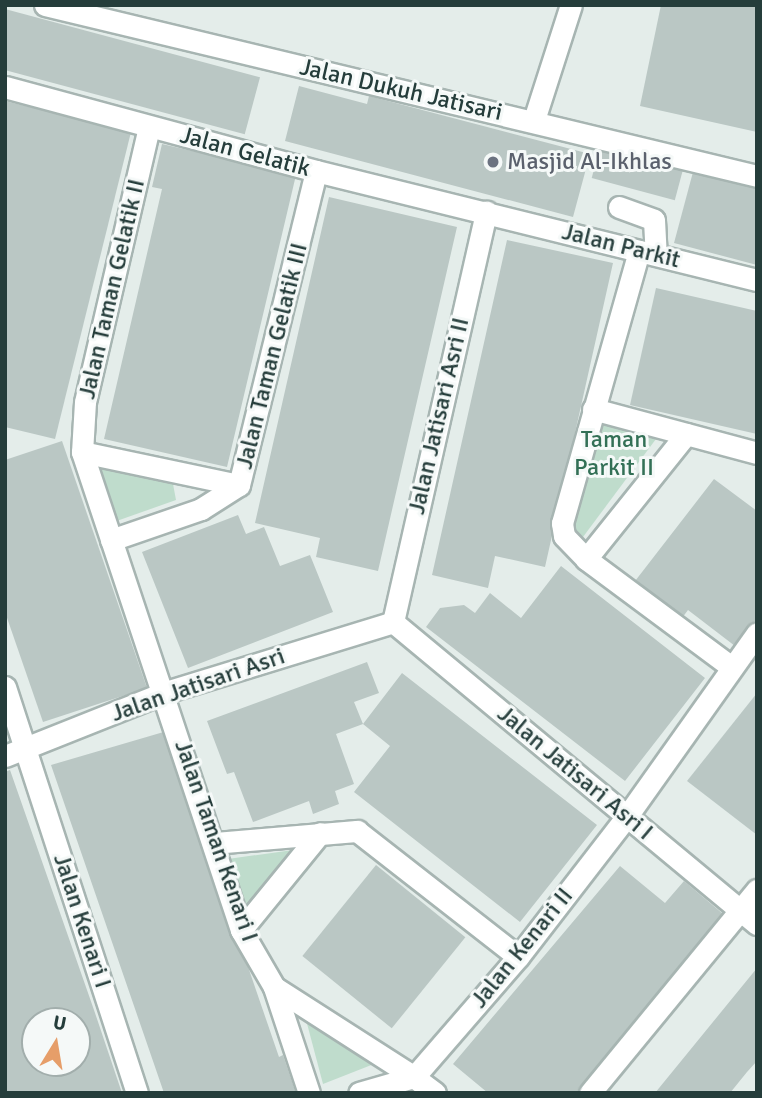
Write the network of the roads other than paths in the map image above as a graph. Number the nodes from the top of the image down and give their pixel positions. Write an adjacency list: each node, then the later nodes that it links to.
1 (46, 5): 4 (street, Jalan Dukuh Jatisari)
2 (571, 5): 4 (street)
3 (5, 87): 5 (street, Jalan Gelatik)
4 (534, 120): 7 (street, Jalan Dukuh Jatisari)
5 (149, 127): 6 (street, Jalan Gelatik); 14 (street, Jalan Taman Gelatik II)
6 (316, 171): 9 (street, Jalan Gelatik); 16 (street, Jalan Taman Gelatik III)
7 (757, 176)
8 (619, 207): 10 (street)
9 (486, 211): 10 (street, Jalan Parkit); 19 (street, Jalan Jatisari Asri II)
10 (647, 253): 11 (street, Jalan Parkit); 12 (street)
11 (757, 281)
12 (593, 409): 13 (street); 18 (street)
13 (686, 434): 15 (street); 18 (street)
14 (82, 452): 16 (street); 17 (street, Jalan Taman Gelatik II)
15 (757, 453)
16 (239, 485): 17 (street, Jalan Taman Gelatik III)
17 (111, 540): 23 (street, Jalan Taman Gelatik II)
18 (586, 559): 21 (street)
19 (393, 622): 23 (street, Jalan Jatisari Asri); 25 (street, Jalan Jatisari Asri I)
20 (757, 633): 21 (street, Jalan Kenari II)
21 (730, 666): 25 (street, Jalan Kenari II)
22 (5, 687): 24 (street, Jalan Kenari I)
23 (166, 692): 24 (street, Jalan Jatisari Asri); 27 (street, Jalan Taman Kenari I)
24 (15, 752): 35 (street, Jalan Kenari I)
25 (626, 816): 29 (street, Jalan Jatisari Asri I); 32 (street, Jalan Kenari II)
26 (320, 833): 27 (street); 31 (street); 32 (street)
27 (214, 844): 31 (street, Jalan Taman Kenari I)
28 (757, 890): 29 (street)
29 (739, 911): 30 (street, Jalan Jatisari Asri I); 39 (street)
30 (757, 924)
31 (241, 930): 33 (street, Jalan Taman Kenari I)
32 (518, 957): 34 (street, Jalan Kenari II)
33 (274, 987): 34 (street, Jalan Taman Kenari I); 36 (street, Jalan Taman Kenari I)
34 (414, 1077): 37 (street); 38 (street, Jalan Taman Kenari I)
35 (137, 1093)
36 (309, 1093)
37 (359, 1093)
38 (435, 1093)
39 (590, 1093)

